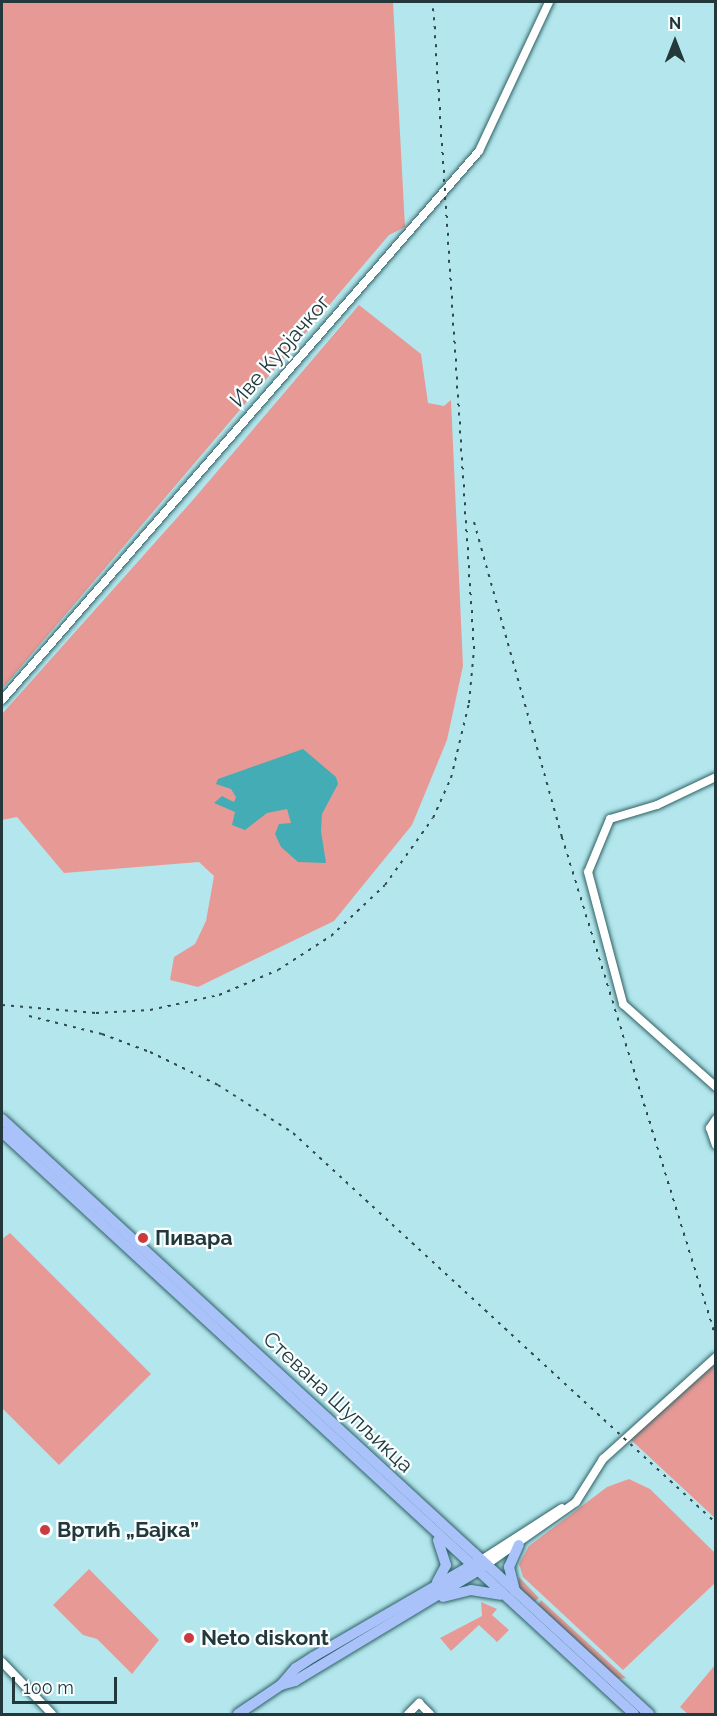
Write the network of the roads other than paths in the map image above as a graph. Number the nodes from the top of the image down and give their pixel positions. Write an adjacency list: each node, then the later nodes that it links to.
1 (549, 2): 2 (street, Иве Курјачког)
2 (2, 700)
3 (716, 777): 4 (street)
4 (716, 1087)
5 (2, 1119): 13 (main road, Стевана Шупљикца)
6 (716, 1119): 8 (street)
7 (2, 1132): 11 (main road, Стевана Шупљикца)
8 (716, 1145)
9 (716, 1357): 10 (street)
10 (576, 1502): 12 (street); 13 (street)
11 (431, 1529): 13 (main road, Стевана Шупљикца); 14 (main road)
12 (519, 1545): 13 (street); 15 (main road)
13 (479, 1566): 14 (main road); 15 (main road, Стевана Шупљикца); 16 (main road)
14 (433, 1587): 18 (main road)
15 (512, 1596): 16 (main road); 23 (main road, Стевана Шупљикца); 24 (main road, Стевана Шупљикца)
16 (423, 1604): 18 (main road)
17 (2, 1662): 19 (street)
18 (281, 1685): 20 (main road)
19 (52, 1714)
20 (238, 1714)
21 (408, 1714): 22 (street)
22 (430, 1714)
23 (634, 1714)
24 (649, 1714)

